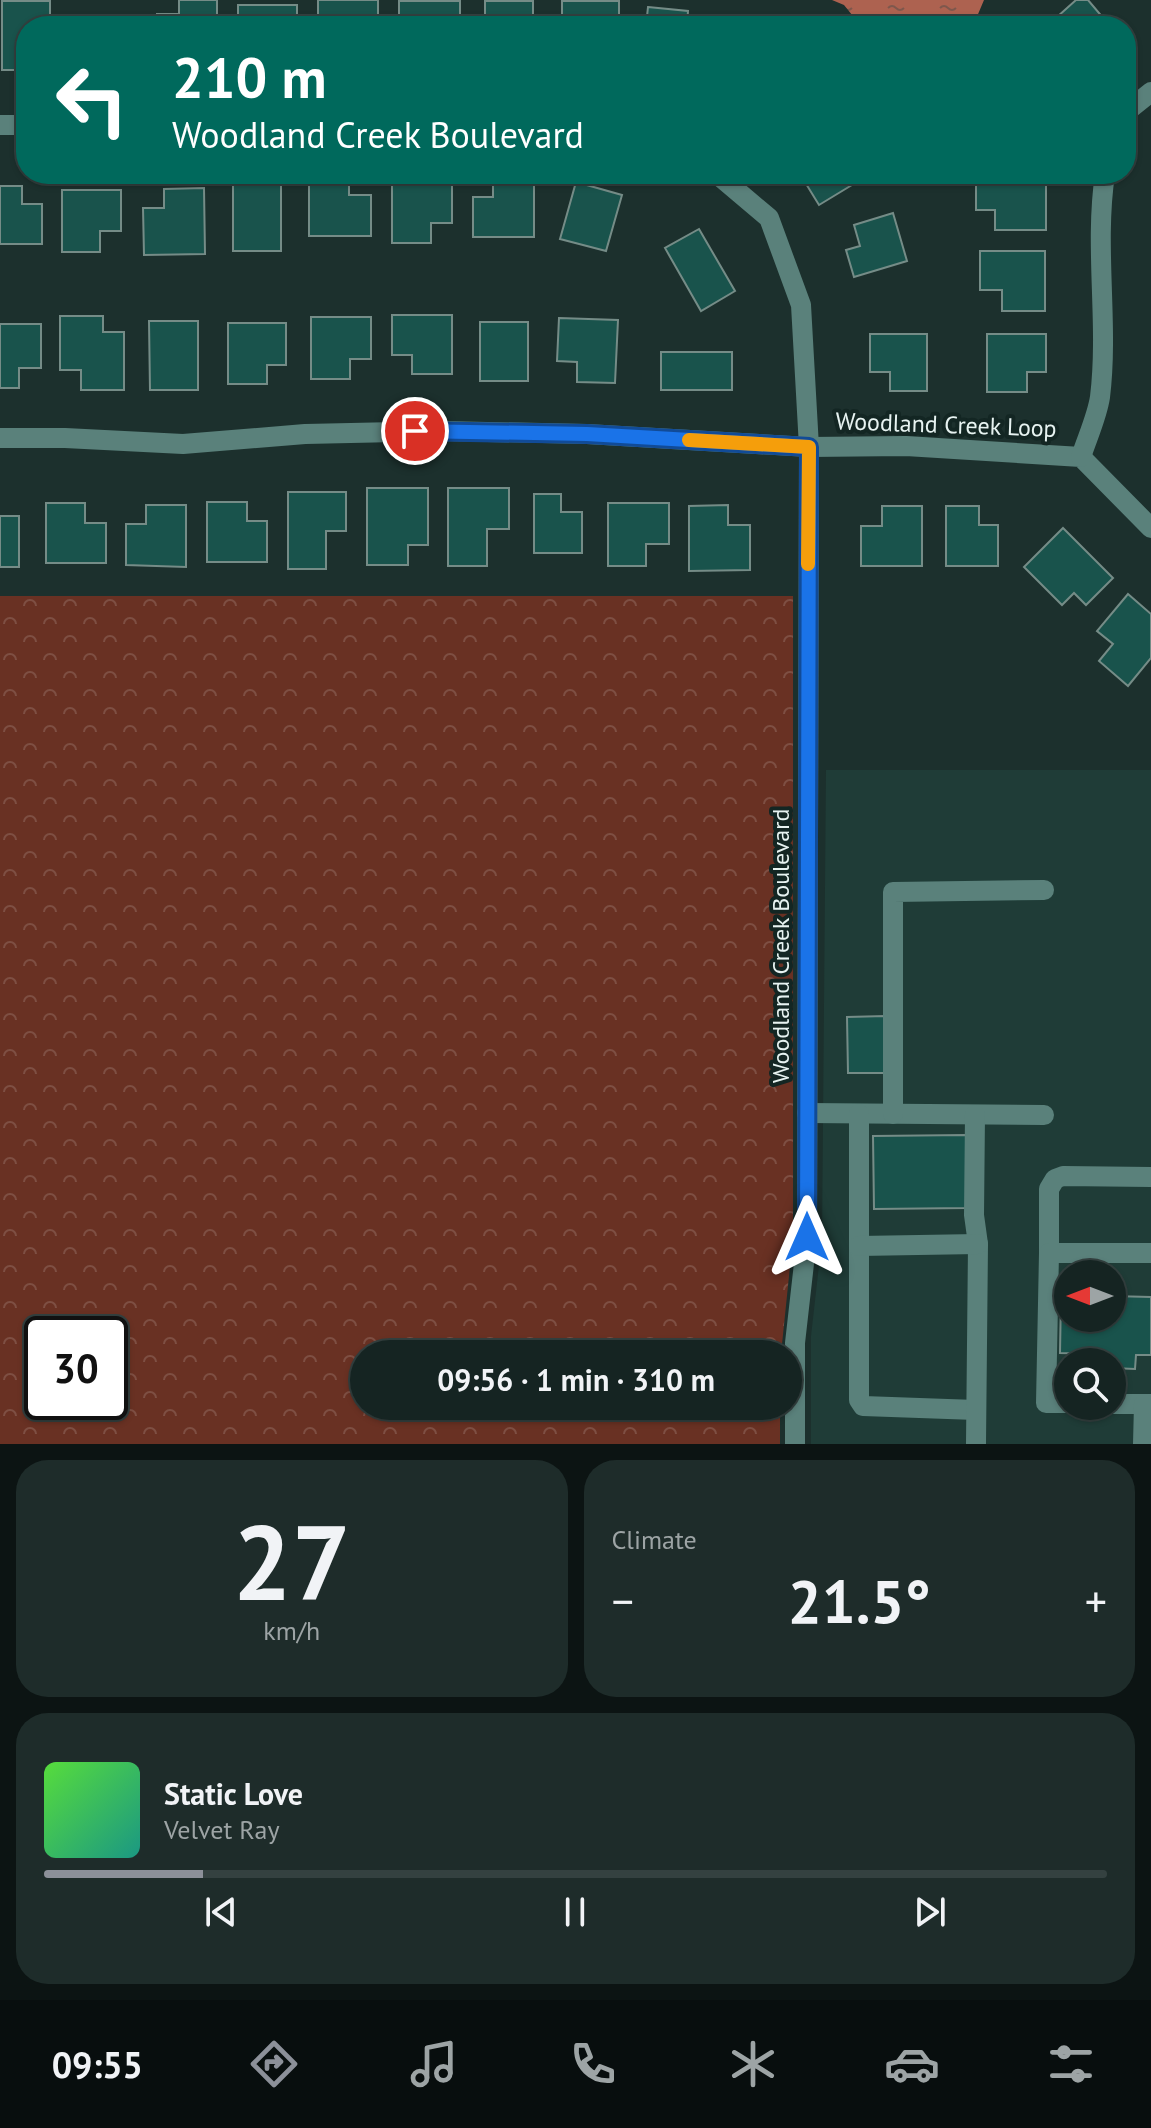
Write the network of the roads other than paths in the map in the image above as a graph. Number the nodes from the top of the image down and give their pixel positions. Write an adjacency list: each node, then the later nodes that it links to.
1 (729, 184): 4 (street, Woodland Creek Boulevard)
2 (1104, 184): 5 (street, Woodland Creek Loop)
3 (0, 438): 4 (street)
4 (809, 447): 5 (street, Woodland Creek Loop); 8 (street, Woodland Creek Boulevard)
5 (1081, 457): 6 (street, Woodland Creek Loop)
6 (1151, 528)
7 (1044, 890): 10 (street)
8 (807, 1113): 9 (street); 22 (street, Woodland Creek Boulevard)
9 (859, 1114): 10 (street); 15 (street)
10 (893, 1114): 11 (street)
11 (975, 1115): 12 (street); 14 (street)
12 (1044, 1115)
13 (1151, 1177): 16 (street)
14 (978, 1244): 15 (street); 21 (street)
15 (859, 1246): 21 (street)
16 (1049, 1253): 17 (street); 18 (street)
17 (1151, 1253)
18 (1054, 1403)
19 (1126, 1404): 20 (street)
20 (1147, 1404): 24 (street)
21 (976, 1410): 23 (street)
22 (795, 1444)
23 (976, 1444)
24 (1143, 1444)

